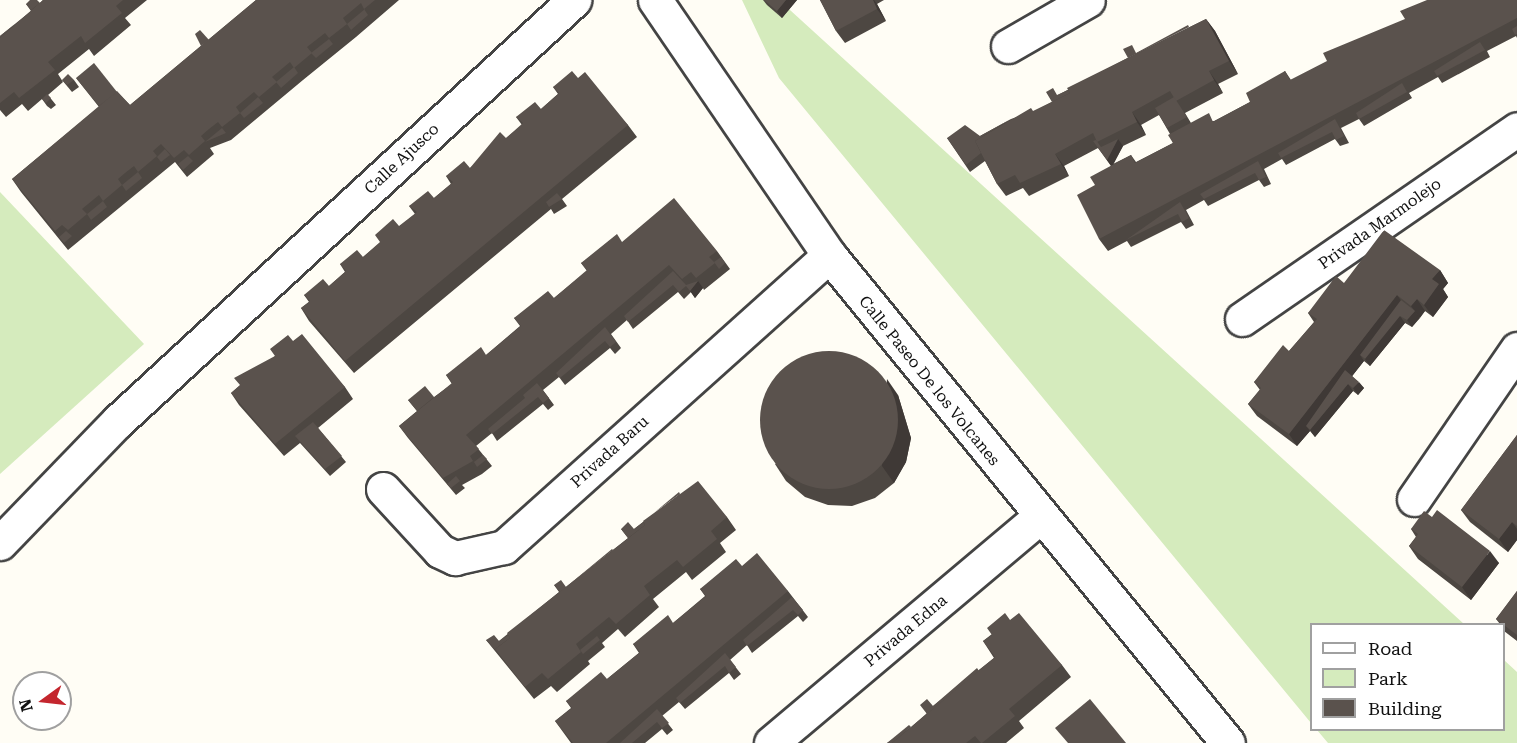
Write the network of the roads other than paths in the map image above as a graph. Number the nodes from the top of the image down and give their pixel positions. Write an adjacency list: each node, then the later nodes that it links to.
1 (574, 0): 12 (street, Calle Ajusco)
2 (655, 0): 6 (street, Calle Paseo De los Volcanes)
3 (1088, 0): 4 (street)
4 (1008, 46)
5 (1517, 129): 7 (street, Privada Marmolejo)
6 (829, 255): 9 (street, Privada Baru); 11 (street, Calle Paseo De los Volcanes)
7 (1242, 319)
8 (1517, 349): 10 (street)
9 (383, 489)
10 (1414, 499)
11 (1039, 517): 13 (street, Privada Edna); 14 (street, Calle Paseo De los Volcanes)
12 (0, 543)
13 (771, 743)
14 (1228, 743)

